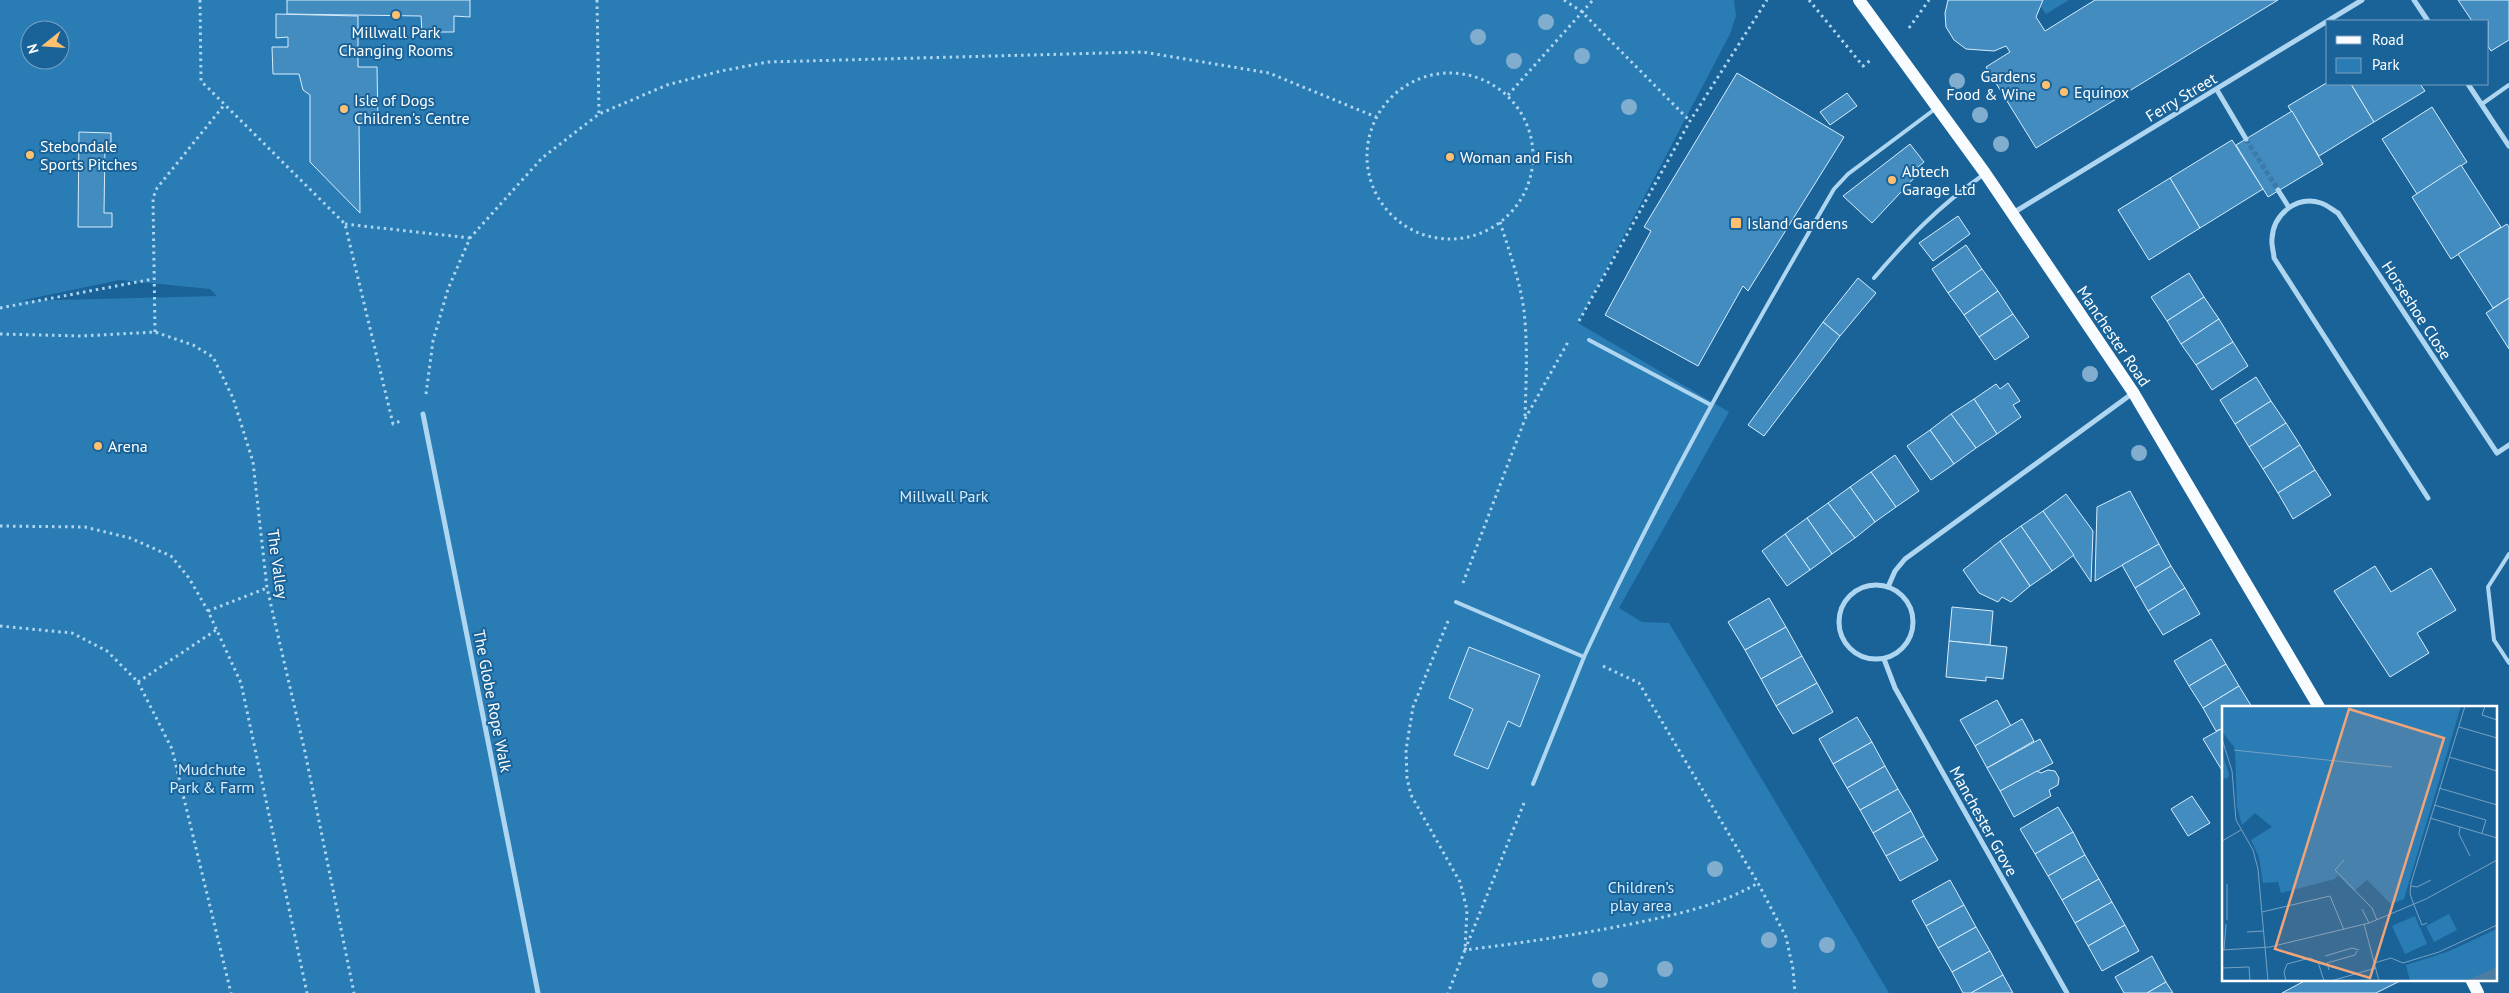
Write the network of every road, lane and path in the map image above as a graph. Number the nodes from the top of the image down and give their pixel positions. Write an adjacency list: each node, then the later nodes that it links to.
1 (200, 0): 20 (path)
2 (597, 0): 23 (path)
3 (1564, 0): 12 (path)
4 (1593, 0): 12 (path)
5 (1767, 0): 25 (path)
6 (1809, 0): 15 (path)
7 (1859, 0): 22 (main road, Manchester Road)
8 (1929, 0): 14 (path)
9 (2362, 0): 11 (street, Ferry Street)
10 (2414, 0): 13 (street)
11 (2353, 2): 18 (street, Ferry Street)
12 (1581, 11): 19 (path); 25 (path)
13 (2427, 20)
14 (1908, 29)
15 (1863, 66)
16 (2469, 85): 21 (street)
17 (2509, 85): 21 (lane)
18 (2217, 90): 26 (street); 31 (street, Ferry Street)
19 (1508, 95): 24 (path); 32 (path)
20 (225, 104): 33 (path); 36 (path)
21 (2482, 104): 27 (street)
22 (1938, 107): 28 (main road, Manchester Road); 44 (lane)
23 (599, 114): 24 (path); 34 (path)
24 (1376, 117): 32 (path)
25 (1690, 122): 38 (path)
26 (2246, 139)
27 (2509, 146)
28 (1985, 173): 31 (main road, Manchester Road); 35 (lane)
29 (2278, 190): 30 (street)
30 (2288, 206): 48 (street, Horseshoe Close); 49 (street)
31 (2012, 214): 43 (main road, Manchester Road)
32 (1500, 222): 46 (path)
33 (345, 224): 34 (path); 47 (path)
34 (470, 238): 45 (path)
35 (1874, 278)
36 (153, 279): 37 (path); 39 (path)
37 (0, 308)
38 (1578, 323)
39 (155, 332): 40 (path, The Valley); 53 (path, The Valley)
40 (0, 334)
41 (1568, 340): 46 (path)
42 (1589, 340): 44 (lane)
43 (2133, 392): 52 (street); 62 (main road, Manchester Road)
44 (1712, 405): 58 (lane)
45 (423, 414): 70 (street, The Globe Rope Walk)
46 (1525, 419): 54 (path)
47 (393, 424)
48 (2509, 445)
49 (2428, 498)
50 (0, 526): 55 (path)
51 (2509, 554): 60 (lane)
52 (1888, 586): 59 (street); 59 (street)
53 (267, 588): 55 (path); 69 (path, The Valley)
54 (1456, 602): 58 (lane); 65 (path)
55 (208, 611): 57 (path)
56 (0, 626): 61 (path)
57 (216, 630): 61 (path); 68 (path)
58 (1584, 657): 63 (lane); 64 (path)
59 (1884, 659): 73 (street, Manchester Grove)
60 (2509, 663)
61 (138, 682): 67 (path)
62 (2318, 706)
63 (1532, 784): 65 (path)
64 (1758, 883): 65 (path); 72 (path)
65 (1465, 950): 71 (path)
66 (2471, 980): 74 (main road)
67 (231, 993)
68 (307, 993)
69 (354, 993)
70 (538, 993)
71 (1448, 993)
72 (1795, 993)
73 (2067, 993)
74 (2478, 993)

